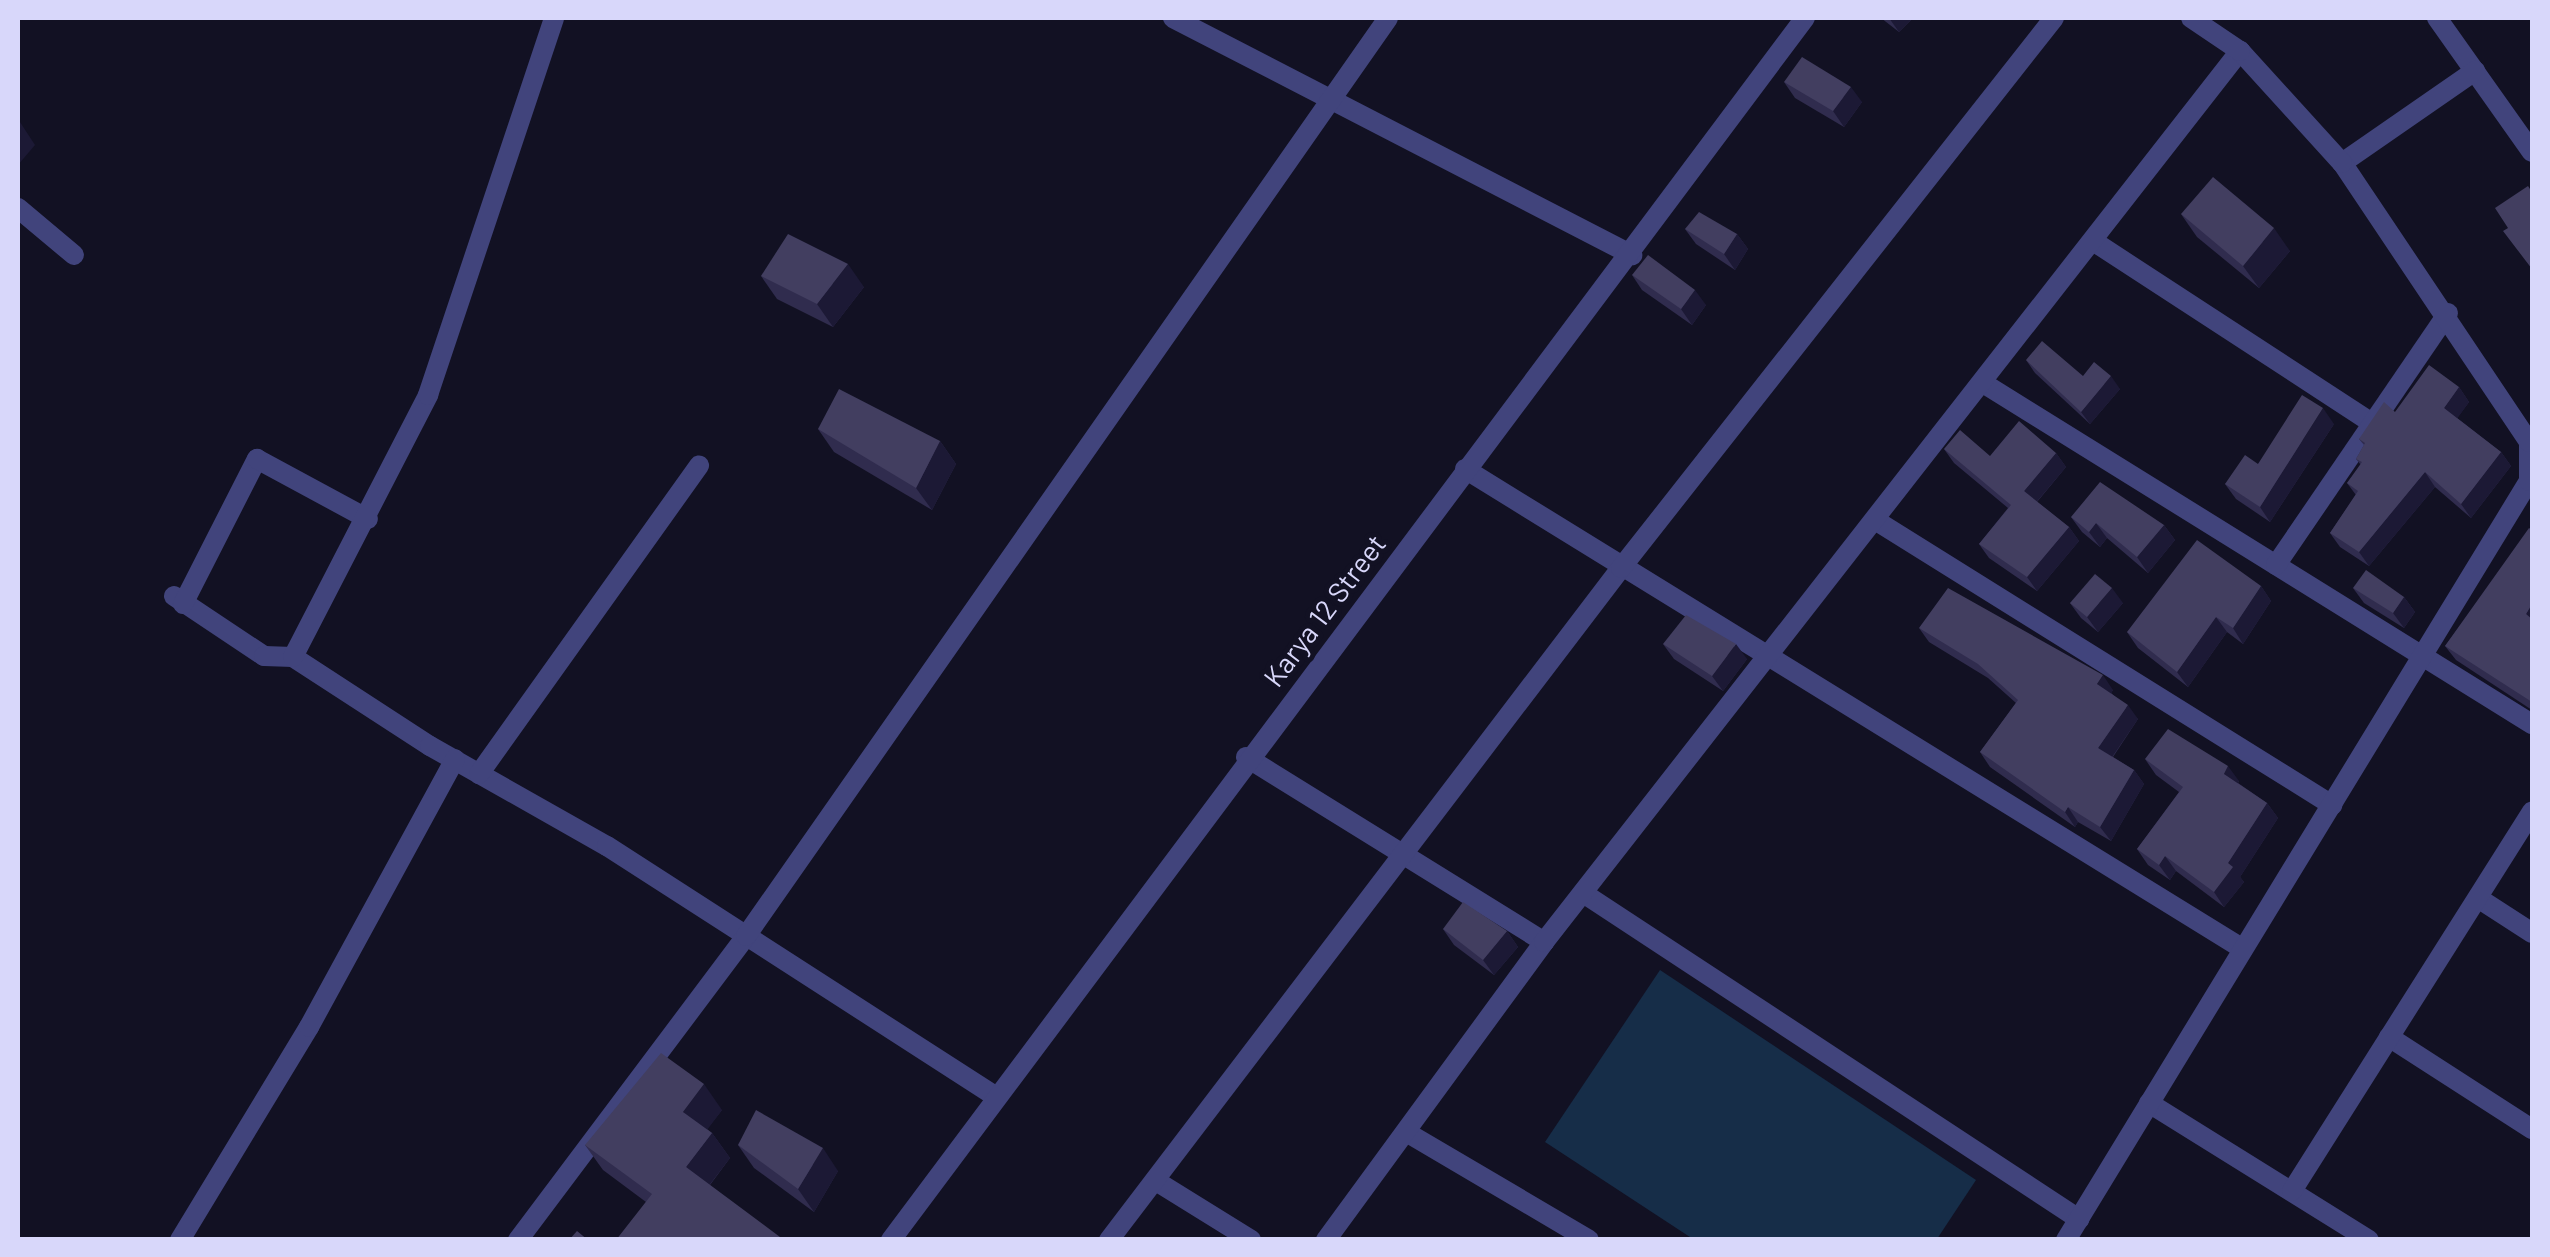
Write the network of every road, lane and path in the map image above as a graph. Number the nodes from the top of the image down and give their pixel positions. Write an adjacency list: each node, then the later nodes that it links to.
1 (554, 18): 22 (street)
2 (1173, 18): 10 (street)
3 (1388, 18): 10 (street)
4 (1805, 18): 16 (street, Karya 12 Street)
5 (2054, 18): 25 (street)
6 (2191, 18): 8 (street)
7 (2437, 18): 9 (street)
8 (2240, 51): 12 (street); 14 (street)
9 (2475, 71): 11 (street); 12 (street)
10 (1330, 100): 16 (street); 39 (street)
11 (2532, 152)
12 (2342, 163): 17 (street)
13 (18, 208): 15 (street)
14 (2096, 243): 18 (street); 19 (street)
15 (74, 255)
16 (1632, 255): 21 (street, Karya 12 Street)
17 (2448, 313): 19 (street); 26 (street)
18 (1983, 383): 23 (street); 24 (street)
19 (2369, 421): 24 (street)
20 (698, 466): 32 (street)
21 (1465, 469): 25 (street); 30 (street, Karya 12 Street)
22 (368, 519): 27 (street); 27 (street)
23 (1876, 520): 28 (street); 33 (street)
24 (2276, 565): 26 (street)
25 (1621, 568): 28 (street); 35 (street)
26 (2422, 656): 29 (street); 33 (street)
27 (294, 657): 31 (street)
28 (1766, 660): 36 (street); 41 (street)
29 (2532, 724)
30 (1246, 757): 35 (street); 43 (street, Karya 12 Street)
31 (455, 760): 32 (street); 51 (street)
32 (480, 774): 39 (street)
33 (2332, 805): 41 (street)
34 (2532, 812): 37 (street)
35 (1404, 855): 40 (street); 47 (street)
36 (1583, 893): 40 (street); 49 (street)
37 (2478, 898): 38 (street); 42 (street)
38 (2532, 933)
39 (746, 936): 43 (street); 52 (street)
40 (1544, 942): 46 (street)
41 (2244, 949): 44 (street)
42 (2389, 1038): 45 (street); 48 (street)
43 (995, 1096): 50 (street, Karya 12 Street)
44 (2149, 1103): 48 (street); 49 (street)
45 (2532, 1130)
46 (1406, 1132): 55 (street); 56 (street)
47 (1156, 1181): 53 (street); 54 (street)
48 (2292, 1192): 58 (street)
49 (2079, 1219): 57 (street)
50 (898, 1237)
51 (180, 1240)
52 (518, 1240)
53 (1109, 1240)
54 (1251, 1240)
55 (1326, 1240)
56 (1589, 1240)
57 (2066, 1240)
58 (2369, 1240)

